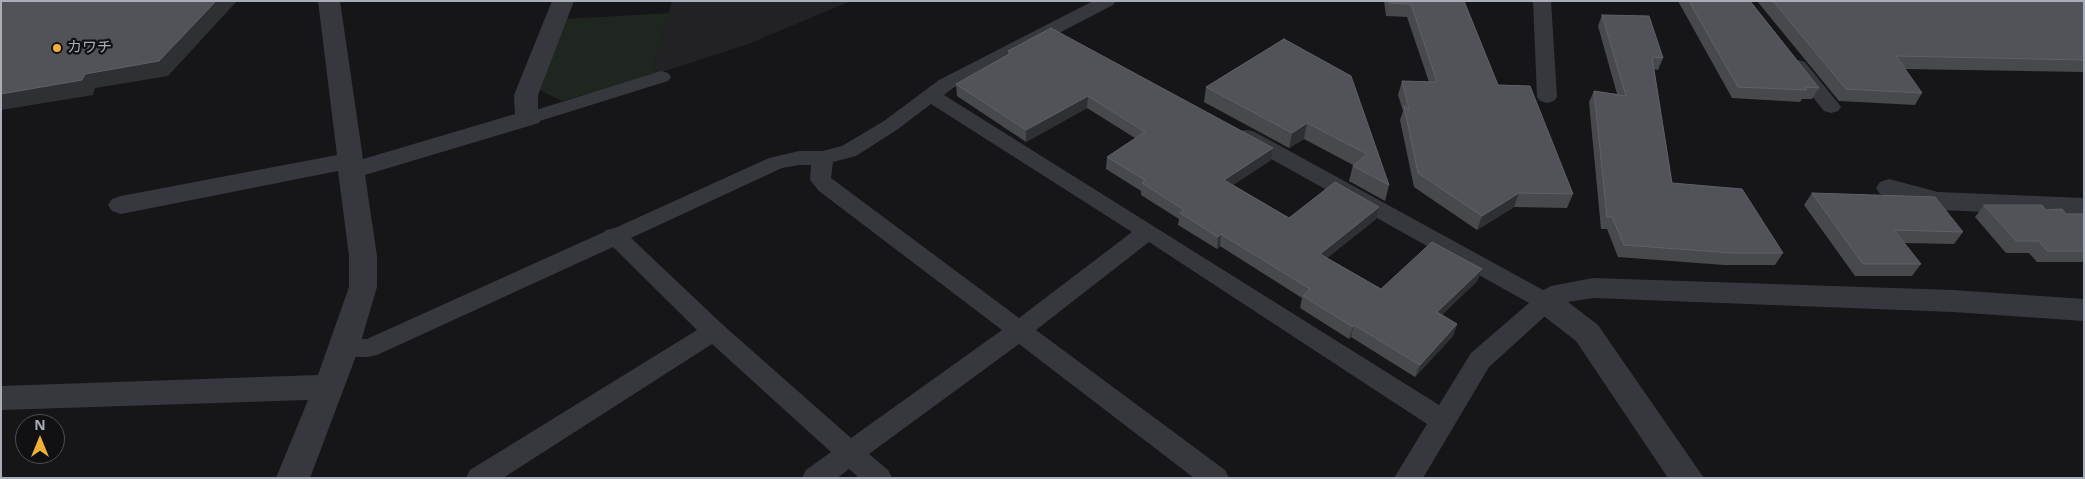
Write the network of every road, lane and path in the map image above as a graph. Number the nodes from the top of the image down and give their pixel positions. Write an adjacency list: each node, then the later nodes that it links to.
1 (329, 1): 15 (street)
2 (563, 1): 12 (street)
3 (1107, 1): 5 (lane)
4 (1542, 1): 10 (lane)
5 (1053, 28): 6 (lane); 9 (lane)
6 (1074, 41)
7 (1788, 54): 11 (lane)
8 (661, 77): 12 (lane)
9 (930, 95): 14 (lane); 19 (lane)
10 (1547, 97)
11 (1831, 107)
12 (530, 118): 15 (street)
13 (1229, 127): 21 (lane)
14 (823, 158): 20 (lane); 23 (lane)
15 (350, 166): 17 (street); 25 (street)
16 (1889, 188): 18 (street)
17 (121, 205)
18 (2084, 207)
19 (1148, 231): 23 (lane); 28 (lane)
20 (614, 235): 24 (lane); 25 (lane)
21 (1546, 302): 22 (street); 28 (lane); 36 (street)
22 (2084, 310)
23 (1020, 330): 29 (lane); 34 (lane)
24 (714, 331): 29 (lane); 31 (lane)
25 (344, 348): 26 (street)
26 (329, 386): 27 (street); 30 (street)
27 (1, 398)
28 (1444, 421): 35 (lane)
29 (850, 452): 32 (lane); 33 (lane)
30 (293, 478)
31 (480, 478)
32 (816, 478)
33 (878, 478)
34 (1215, 478)
35 (1408, 478)
36 (1687, 478)

